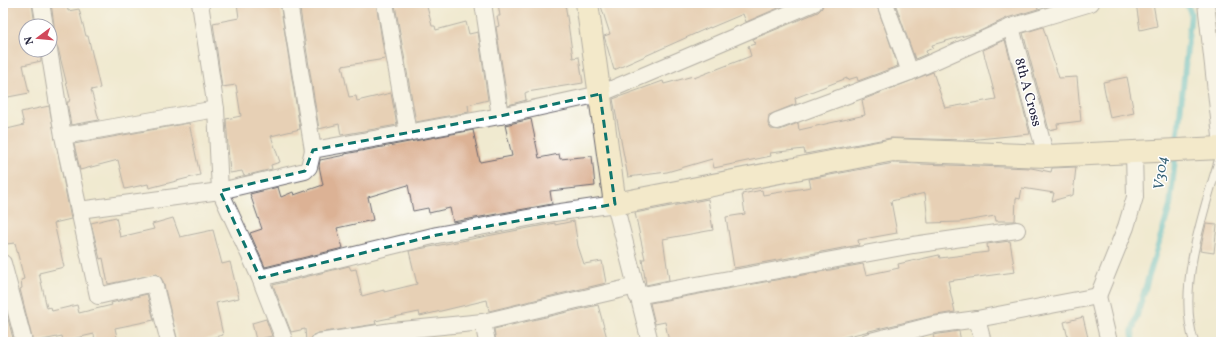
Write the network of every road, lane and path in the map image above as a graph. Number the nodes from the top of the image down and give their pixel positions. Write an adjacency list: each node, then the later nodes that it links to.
1 (41, 3): 11 (street)
2 (200, 3): 16 (street)
3 (289, 3): 23 (street)
4 (385, 3): 19 (street)
5 (483, 3): 17 (street)
6 (587, 3): 15 (street)
7 (814, 3): 15 (street)
8 (885, 3): 14 (street)
9 (1091, 3): 12 (street)
10 (1206, 3): 21 (street)
11 (43, 18)
12 (1011, 27): 14 (street); 26 (street, 8th A Cross)
13 (50, 58): 20 (street)
14 (910, 72): 18 (street)
15 (600, 94): 17 (street); 28 (street)
16 (216, 109): 20 (street); 27 (street)
17 (500, 116): 19 (street)
18 (777, 121)
19 (408, 133): 23 (street)
20 (63, 136): 29 (street)
21 (1221, 136)
22 (1221, 148): 24 (street)
23 (313, 150): 27 (street)
24 (1140, 152): 26 (street); 34 (street)
25 (1221, 153): 48 (lane)
26 (1046, 156): 28 (street)
27 (220, 191): 29 (street); 32 (street)
28 (615, 204): 32 (street); 33 (street)
29 (79, 210): 40 (street)
30 (1017, 230): 33 (street)
31 (3, 263): 39 (street)
32 (260, 278): 41 (street)
33 (636, 291): 36 (street); 44 (street)
34 (1098, 296): 35 (street); 47 (street)
35 (977, 318): 38 (street); 46 (street)
36 (483, 322): 37 (street); 43 (street)
37 (394, 336): 42 (street)
38 (899, 338): 45 (street)
39 (24, 342)
40 (169, 342)
41 (285, 342)
42 (319, 342)
43 (487, 342)
44 (650, 342)
45 (867, 342)
46 (983, 342)
47 (1109, 342)
48 (1194, 342)

